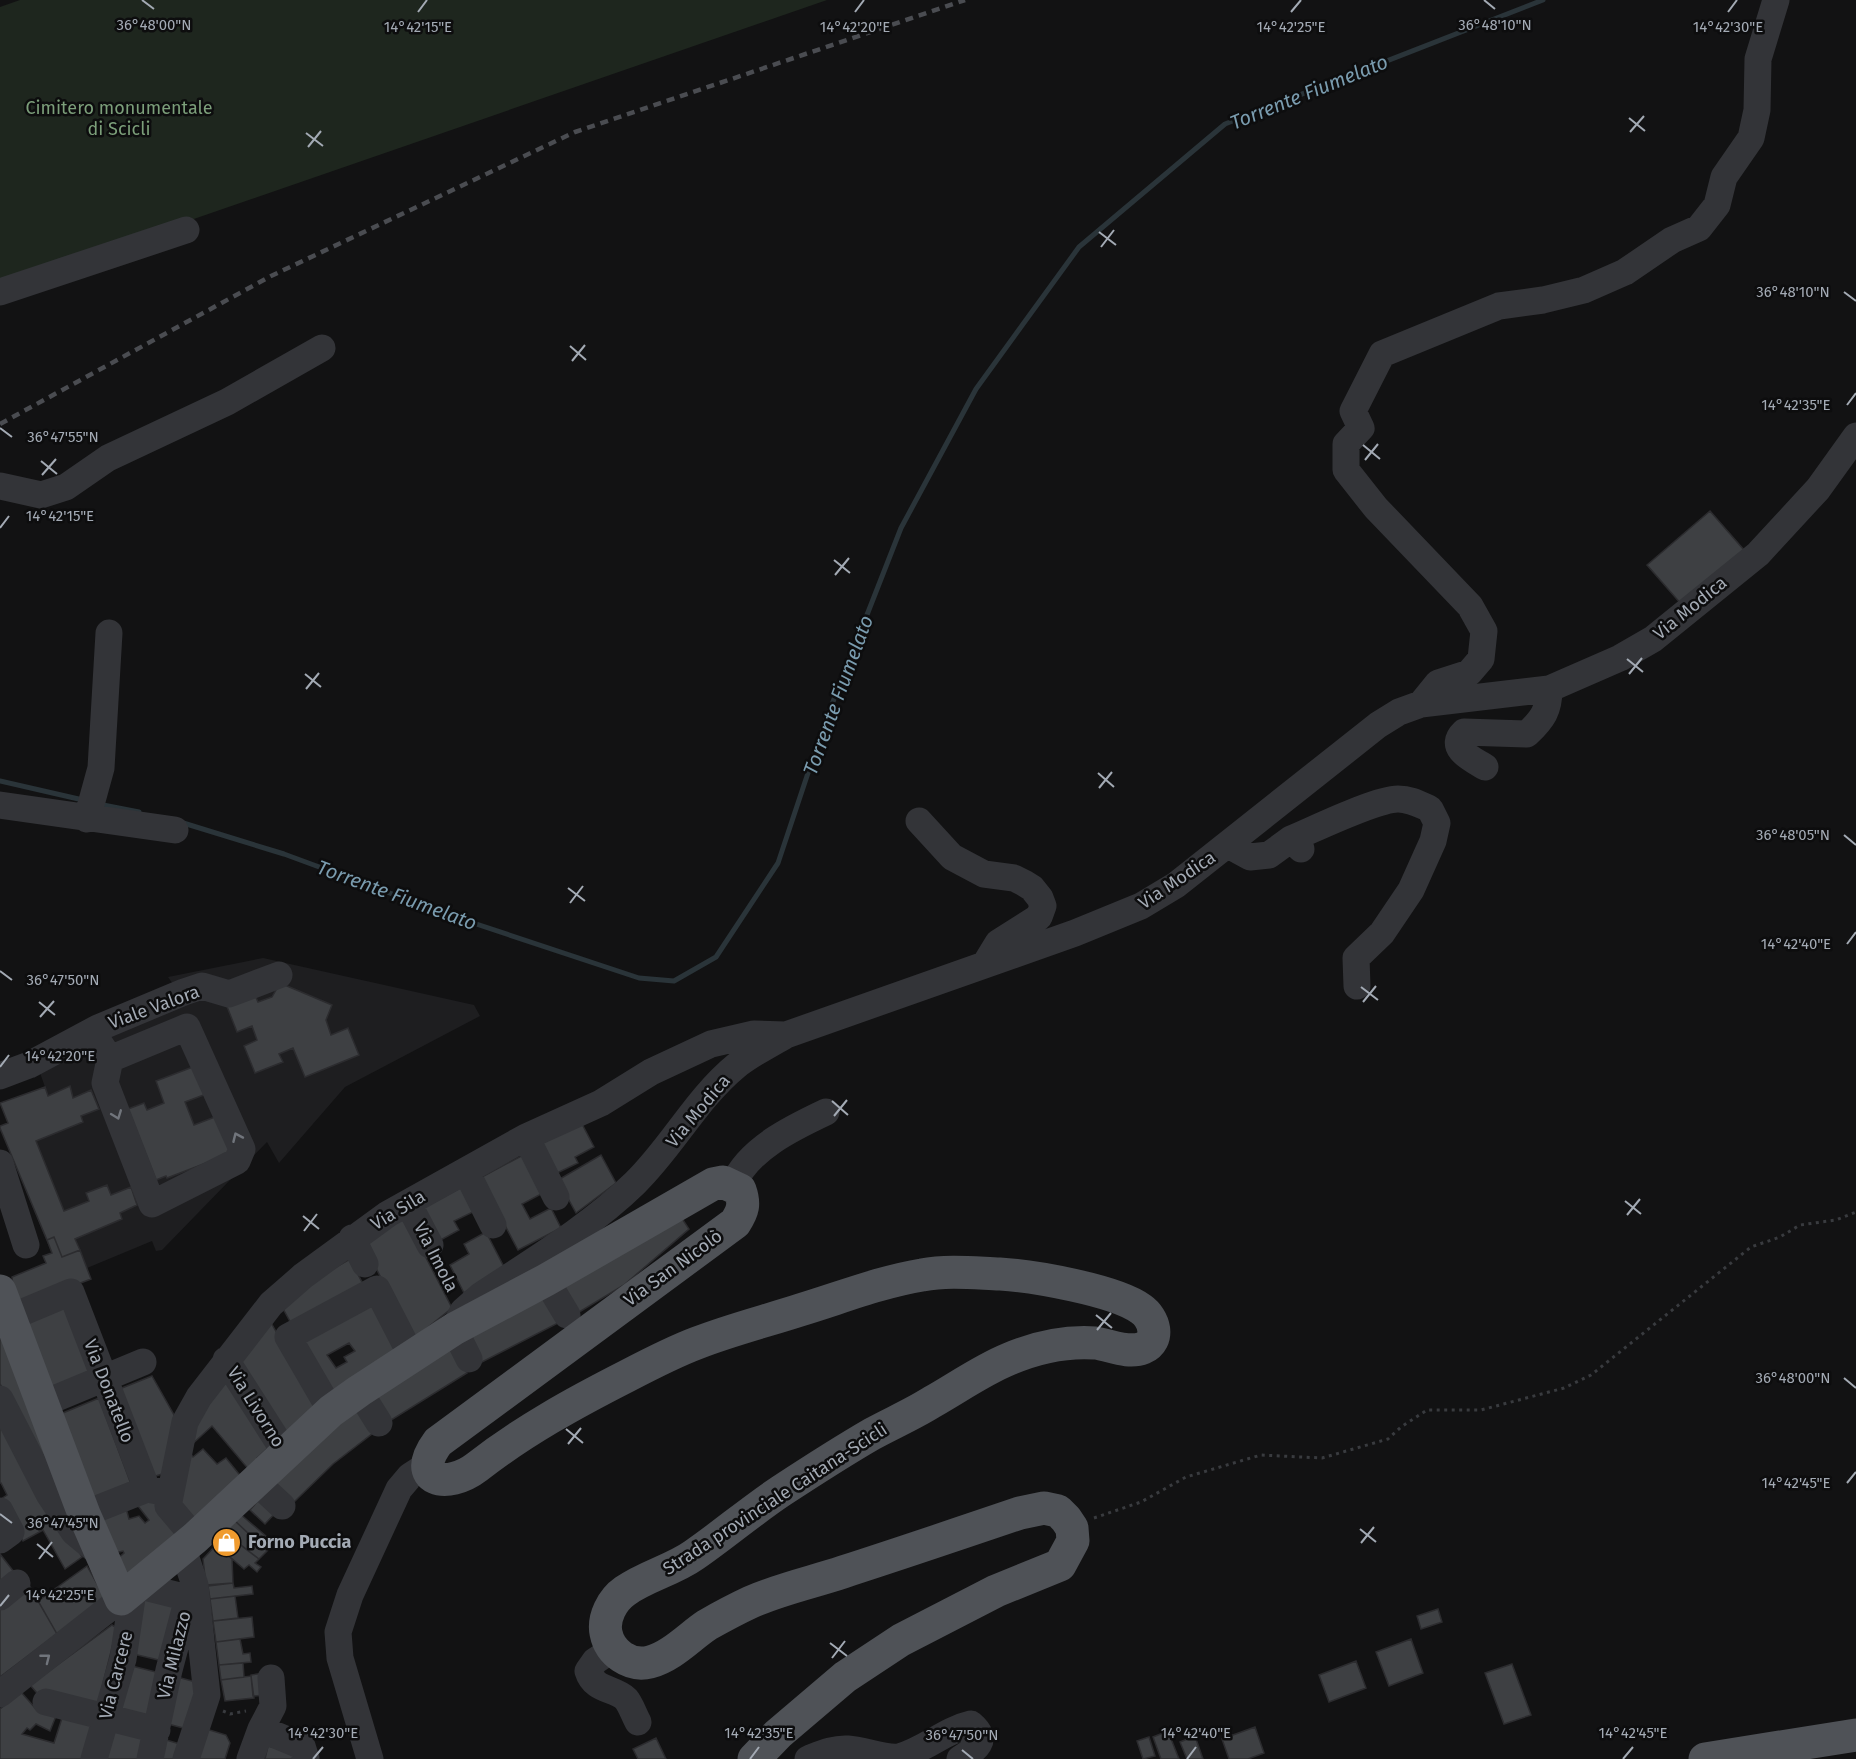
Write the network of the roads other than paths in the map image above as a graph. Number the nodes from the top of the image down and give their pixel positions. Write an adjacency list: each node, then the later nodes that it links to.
1 (1776, 0): 9 (street)
2 (186, 230): 3 (street)
3 (0, 292)
4 (322, 348): 6 (street)
5 (1856, 436): 8 (street, Via Modica)
6 (0, 486)
7 (109, 633): 12 (street)
8 (1549, 689): 9 (street, Via Modica); 10 (street)
9 (1421, 704): 15 (street, Via Modica)
10 (1485, 767)
11 (0, 805): 12 (street)
12 (87, 819): 14 (street)
13 (919, 821): 16 (street)
14 (175, 830)
15 (1228, 845): 16 (street, Via Modica); 18 (street)
16 (985, 965): 20 (street, Via Modica)
17 (279, 975): 19 (street, Viale Valora)
18 (1357, 986)
19 (88, 1034): 21 (street); 22 (street, Viale Valora)
20 (786, 1035): 24 (street, Via Sila); 38 (street, Via Modica)
21 (110, 1059): 21 (street, one-way to 21)
22 (2, 1073)
23 (826, 1112): 27 (street)
24 (526, 1137): 26 (street, Via Sila); 28 (street)
25 (0, 1163): 32 (street)
26 (465, 1171): 29 (street, Via Sila); 30 (street)
27 (733, 1185): 35 (main road); 50 (main road, Via San Nicolò)
28 (556, 1197)
29 (408, 1203): 31 (street, Via Sila); 33 (street, Via Imola)
30 (493, 1226)
31 (352, 1239): 34 (street); 41 (street, Via Sila)
32 (26, 1245)
33 (430, 1245)
34 (365, 1264)
35 (546, 1280): 37 (street); 38 (main road)
36 (4, 1305): 43 (street, Via Donatello); 46 (main road)
37 (567, 1315)
38 (458, 1320): 39 (main road); 40 (street)
39 (411, 1355): 44 (main road); 47 (street)
40 (469, 1359)
41 (226, 1360): 49 (street, Via Livorno); 52 (street, Via Sila)
42 (143, 1362): 43 (street)
43 (103, 1378): 46 (street); 52 (street, Via Donatello)
44 (359, 1391): 47 (main road); 48 (street)
45 (0, 1399): 56 (street)
46 (42, 1404): 54 (main road)
47 (331, 1411): 49 (main road)
48 (379, 1423)
49 (286, 1454): 51 (main road)
50 (427, 1465): 58 (main road, Strada provinciale Caitana-Scicli); 74 (street)
51 (256, 1482): 53 (street); 55 (main road)
52 (159, 1491): 54 (street); 55 (street)
53 (282, 1506)
54 (84, 1514): 56 (main road)
55 (189, 1544): 57 (main road); 61 (street)
56 (104, 1557): 57 (main road)
57 (131, 1592): 62 (street, one-way to 57); 64 (street, Via Carcere); 67 (street, Via Milazzo)
58 (613, 1649): 66 (street); 75 (main road)
59 (177, 1668): 61 (street)
60 (271, 1678): 65 (street)
61 (206, 1685): 71 (street)
62 (0, 1694)
63 (46, 1702): 64 (street)
64 (107, 1717): 67 (street); 69 (street, Via Carcere)
65 (267, 1717): 72 (street); 73 (street)
66 (638, 1722)
67 (157, 1730): 70 (street, Via Milazzo)
68 (1856, 1735): 78 (main road)
69 (94, 1759)
70 (150, 1759)
71 (186, 1759)
72 (250, 1759)
73 (306, 1759)
74 (370, 1759)
75 (754, 1759)
76 (808, 1759): 77 (street)
77 (960, 1759)
78 (1705, 1759)

